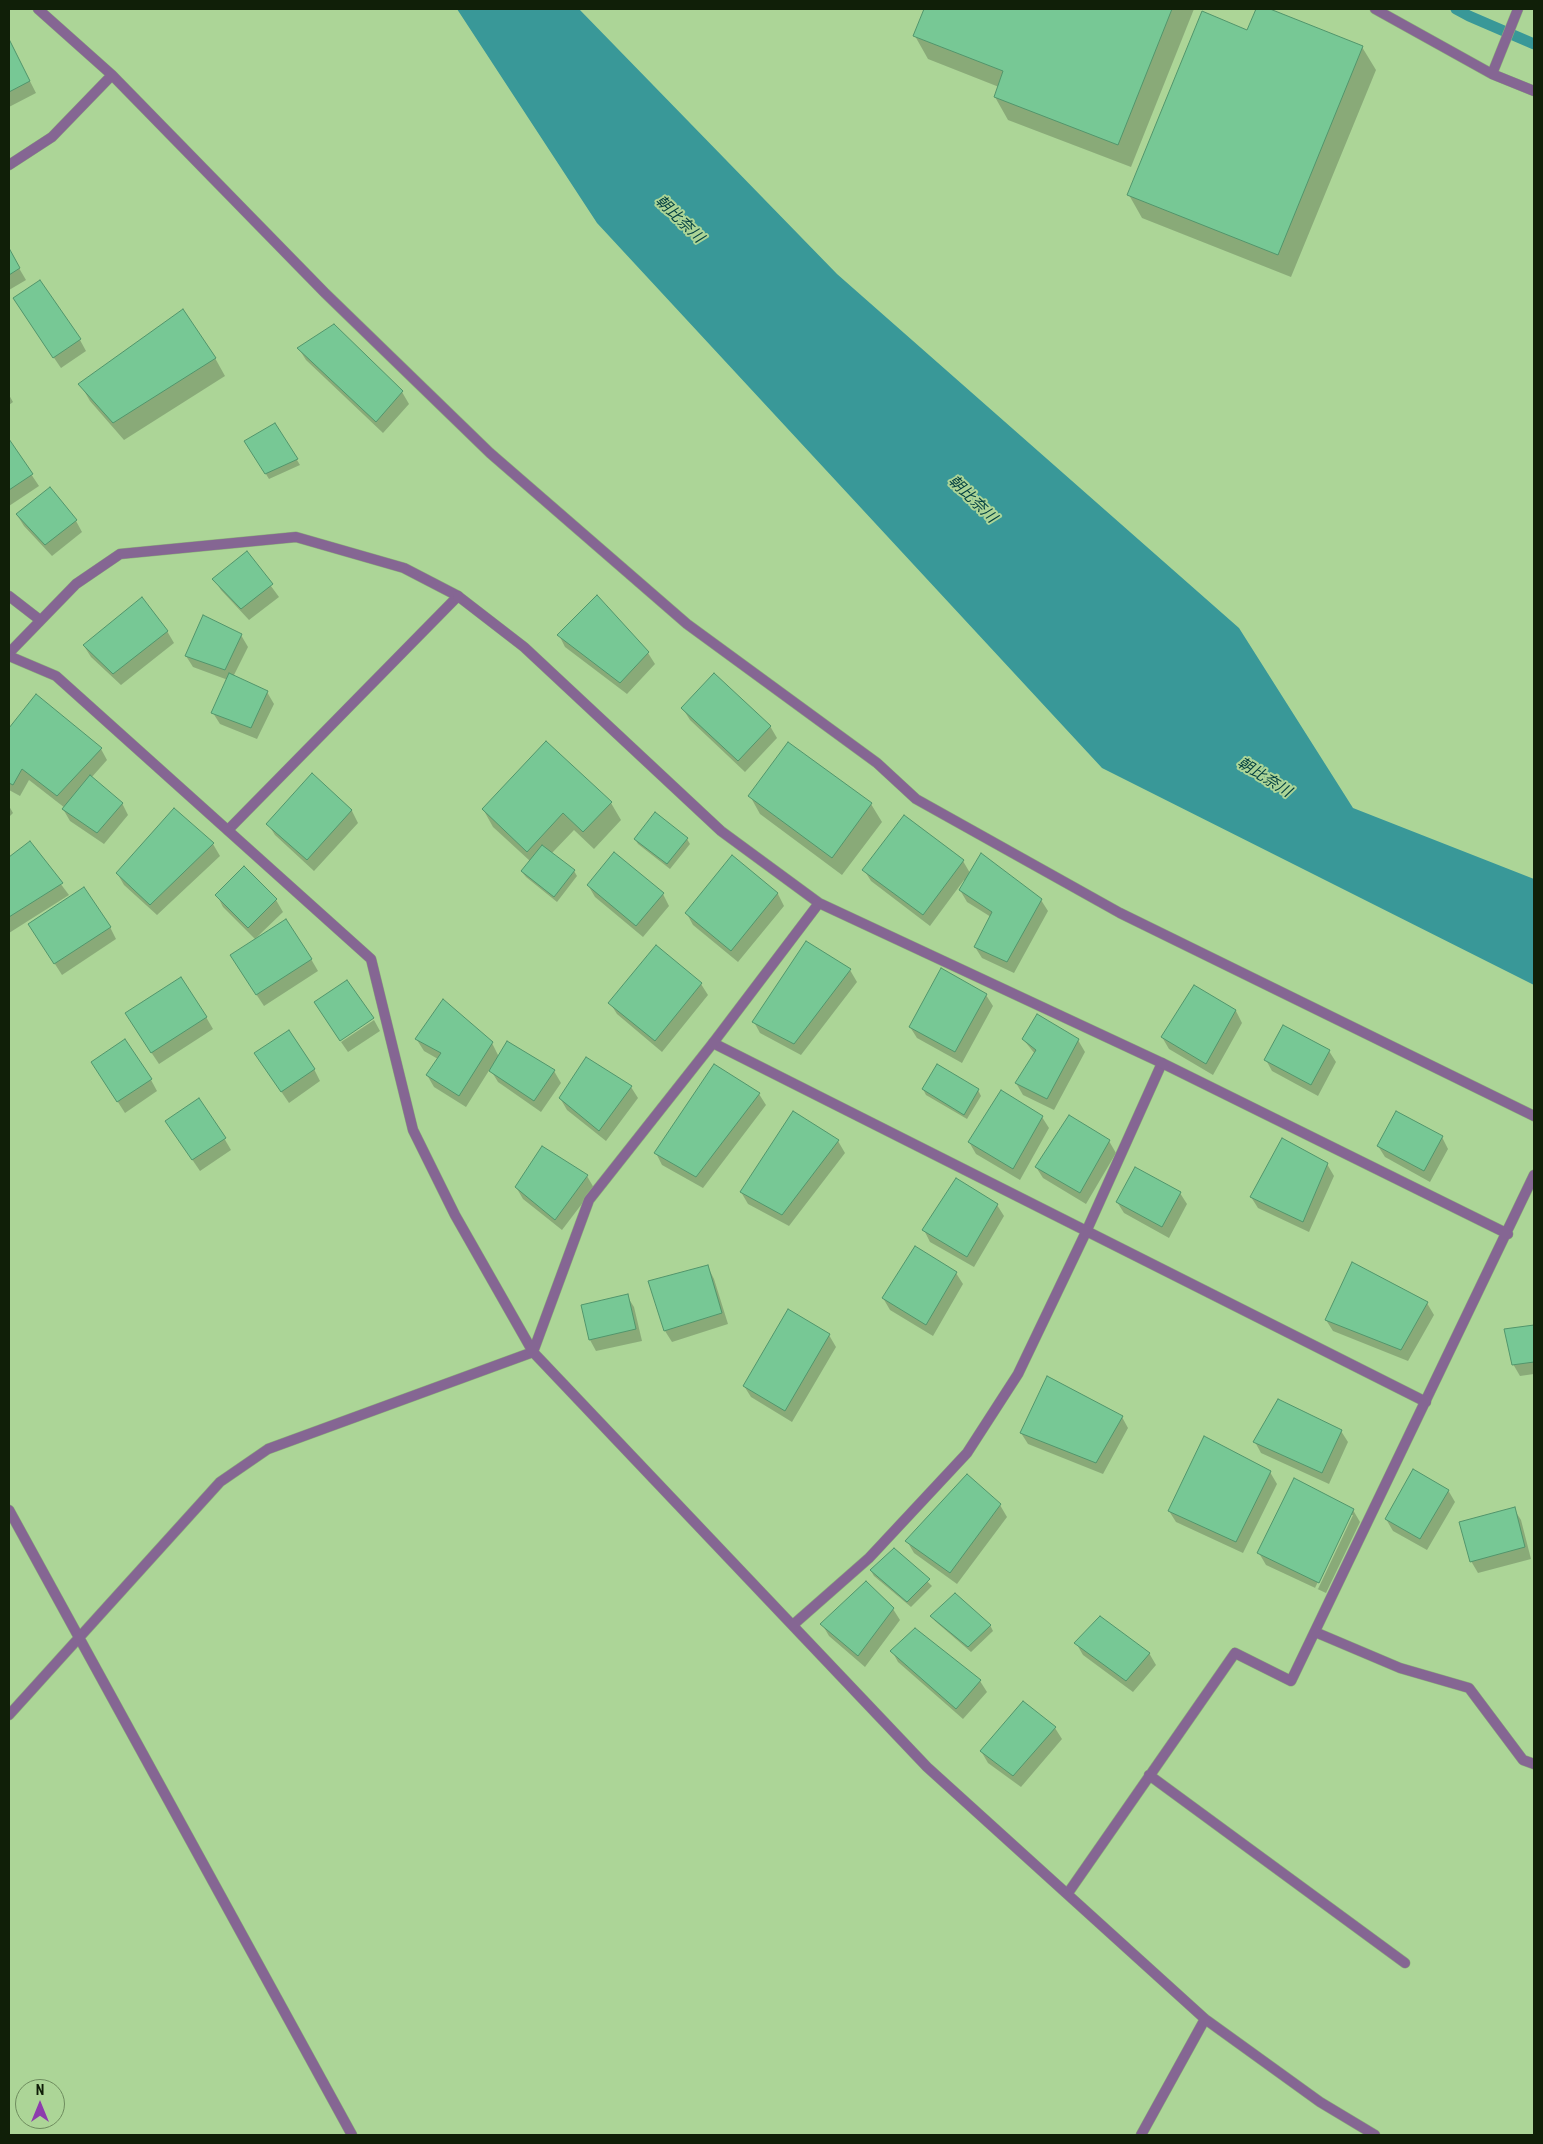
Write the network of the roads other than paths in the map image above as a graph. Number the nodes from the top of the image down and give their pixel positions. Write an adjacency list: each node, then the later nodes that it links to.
1 (38, 9): 5 (street)
2 (1375, 9): 4 (street)
3 (1518, 9): 4 (street)
4 (1492, 74): 6 (street)
5 (112, 75): 7 (street); 16 (street)
6 (1534, 92)
7 (9, 165)
8 (9, 596): 10 (street)
9 (458, 596): 10 (street); 12 (street); 13 (street)
10 (40, 620): 11 (street)
11 (9, 655): 12 (street)
12 (228, 830): 20 (street)
13 (819, 903): 14 (street); 15 (street)
14 (713, 1043): 18 (street); 20 (street)
15 (1162, 1063): 18 (street); 19 (street)
16 (1534, 1116)
17 (1534, 1175): 19 (street)
18 (1086, 1232): 21 (street); 23 (street)
19 (1508, 1234): 21 (street)
20 (533, 1352): 23 (street); 25 (street)
21 (1426, 1402): 24 (street)
22 (9, 1510): 25 (street)
23 (794, 1624): 29 (street)
24 (1315, 1632): 27 (street); 28 (street)
25 (78, 1637): 26 (street); 32 (street)
26 (9, 1715)
27 (1534, 1764)
28 (1149, 1775): 29 (street); 30 (street)
29 (1068, 1893): 31 (street)
30 (1405, 1963)
31 (1205, 2019): 33 (street); 34 (street)
32 (352, 2135)
33 (1141, 2135)
34 (1375, 2135)

